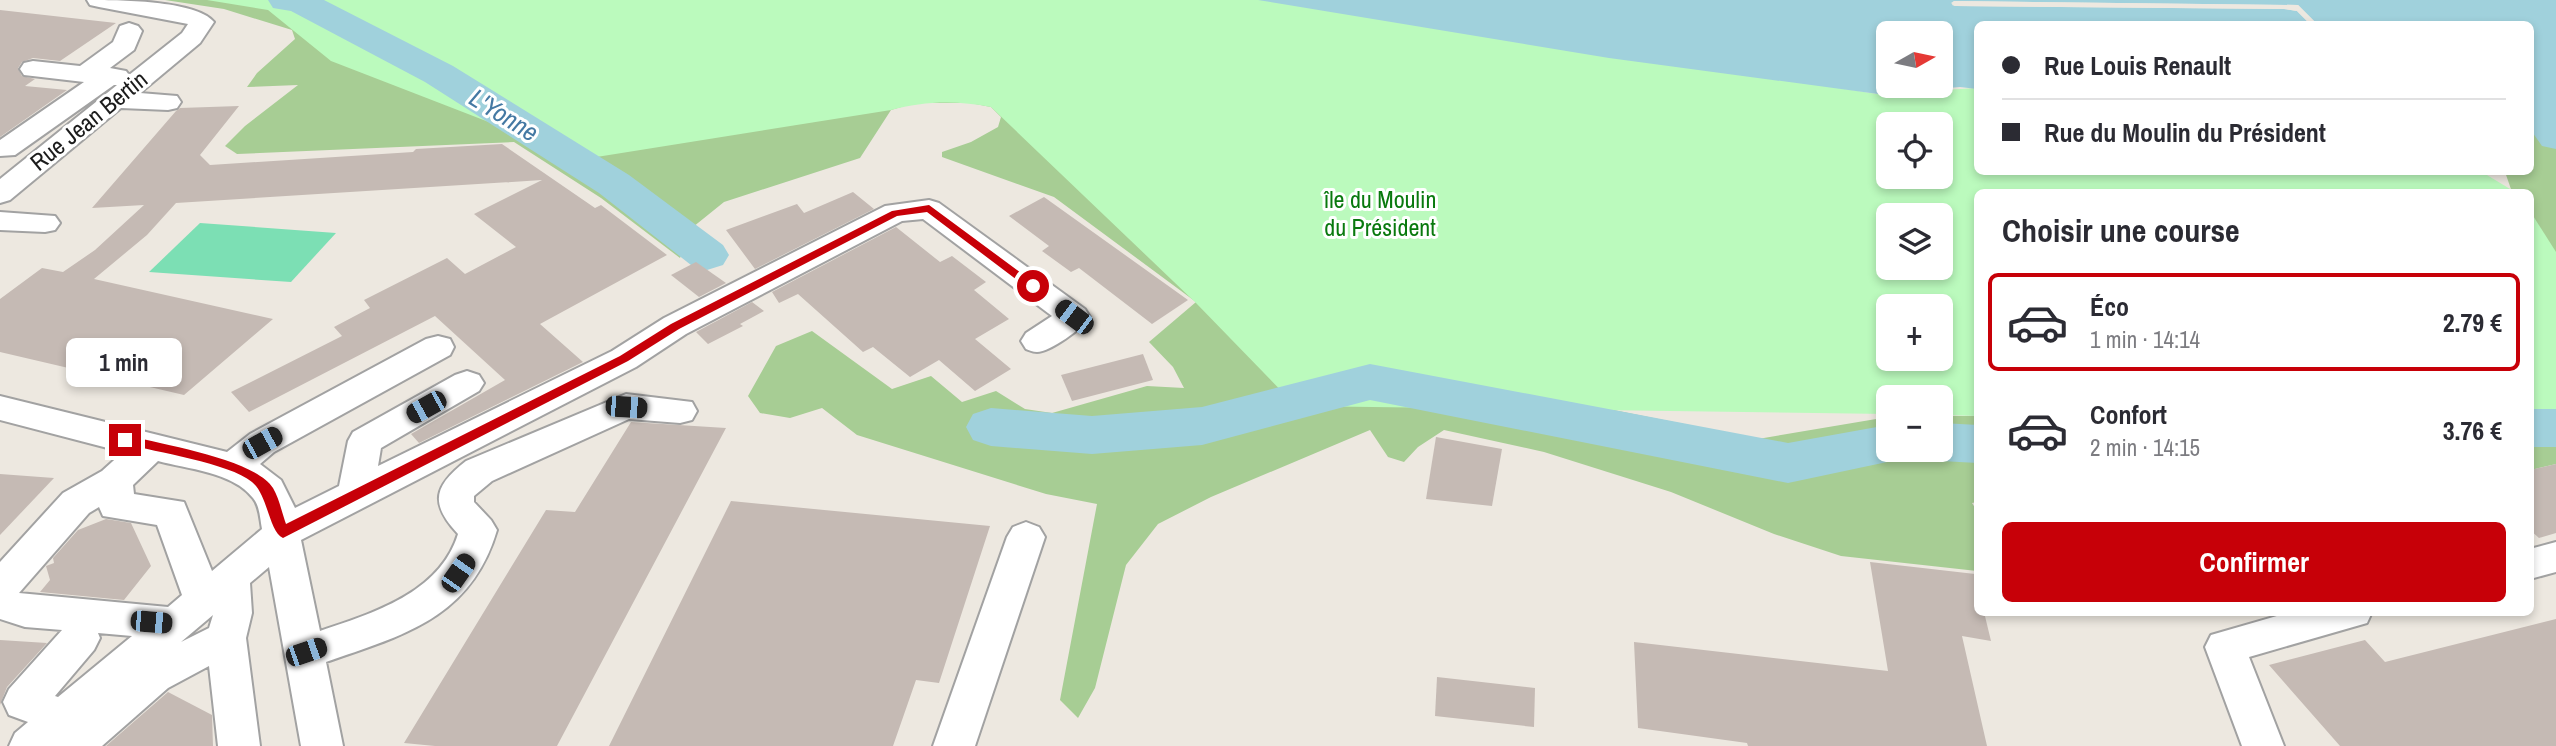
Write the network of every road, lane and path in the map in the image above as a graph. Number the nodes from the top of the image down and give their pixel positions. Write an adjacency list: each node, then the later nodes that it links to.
1 (99, 0): 4 (street, Rue Jean Bertin)
2 (129, 30): 4 (street)
3 (33, 69): 4 (street)
4 (103, 83): 5 (street); 6 (street); 7 (street, Rue Jean Bertin)
5 (168, 102)
6 (0, 148)
7 (0, 194)
8 (0, 221): 9 (street)
9 (46, 223)
10 (1038, 341): 18 (street)
11 (438, 347): 16 (street)
12 (467, 383): 18 (street)
13 (0, 408): 15 (street)
14 (680, 411): 29 (street)
15 (151, 446): 16 (street); 17 (street)
16 (233, 467): 19 (street)
17 (114, 481): 23 (street); 24 (street)
18 (355, 494): 19 (street)
19 (283, 533): 24 (street); 29 (street)
20 (1026, 537): 34 (street)
21 (2556, 557): 22 (street)
22 (2534, 563)
23 (0, 588)
24 (204, 601): 25 (street); 28 (street); 30 (street)
25 (0, 603)
26 (2339, 616): 35 (street)
27 (80, 638): 30 (street)
28 (226, 638): 30 (street); 32 (street)
29 (306, 652): 33 (street)
30 (68, 732): 31 (street)
31 (30, 746)
32 (239, 746)
33 (322, 746)
34 (954, 746)
35 (2263, 746)

